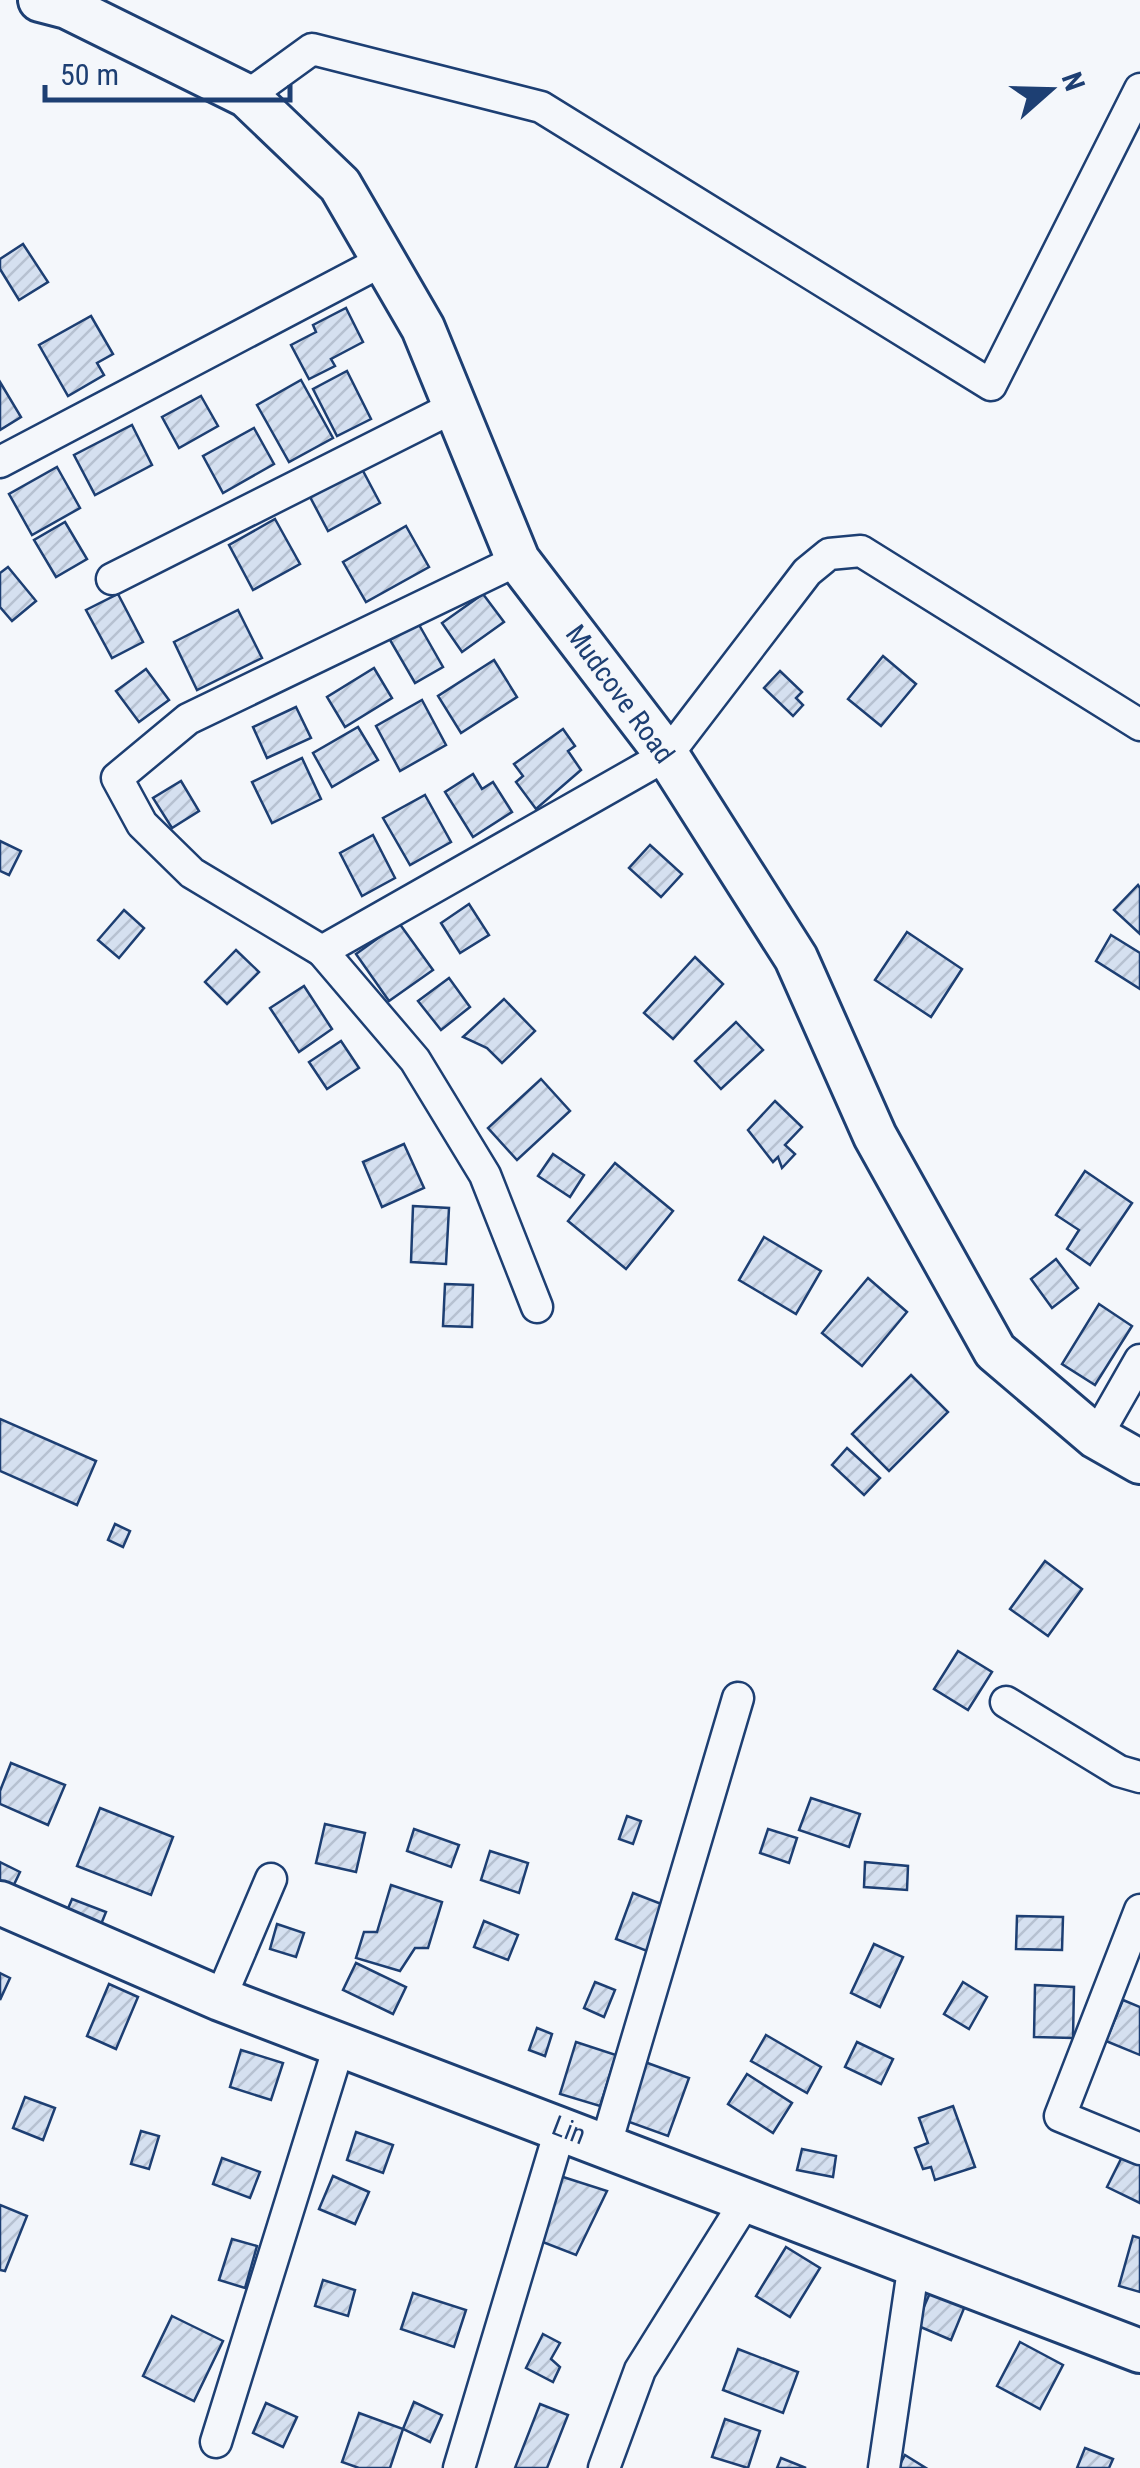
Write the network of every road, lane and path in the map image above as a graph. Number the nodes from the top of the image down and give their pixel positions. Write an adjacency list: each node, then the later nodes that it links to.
1 (40, 0): 3 (street, Mudcove Road)
2 (1140, 89): 3 (street)
3 (248, 96): 4 (street, Mudcove Road)
4 (384, 260): 5 (street, Mudcove Road); 6 (street)
5 (456, 406): 7 (street, Mudcove Road); 8 (street)
6 (0, 462)
7 (518, 560): 10 (street, Mudcove Road); 11 (street)
8 (112, 579)
9 (1140, 724): 10 (street)
10 (667, 755): 11 (street); 14 (street, Mudcove Road)
11 (322, 950): 12 (street)
12 (537, 1307)
13 (1140, 1360): 14 (street)
14 (1096, 1437): 15 (street, Mudcove Road)
15 (1140, 1462)
16 (738, 1698): 25 (street)
17 (1006, 1702): 18 (street)
18 (1140, 1777)
19 (271, 1879): 22 (street)
20 (0, 1903): 22 (street, Lin)
21 (1140, 1910): 26 (street)
22 (220, 1999): 23 (street, Lin)
23 (340, 2043): 24 (street, Lin); 30 (street)
24 (561, 2126): 25 (street, Lin); 31 (street)
25 (606, 2144): 27 (street, Lin)
26 (1140, 2149)
27 (747, 2199): 28 (street, Lin); 32 (street)
28 (914, 2264): 29 (street, Lin); 33 (street)
29 (1140, 2351)
30 (216, 2442)
31 (459, 2468)
32 (604, 2468)
33 (884, 2468)

